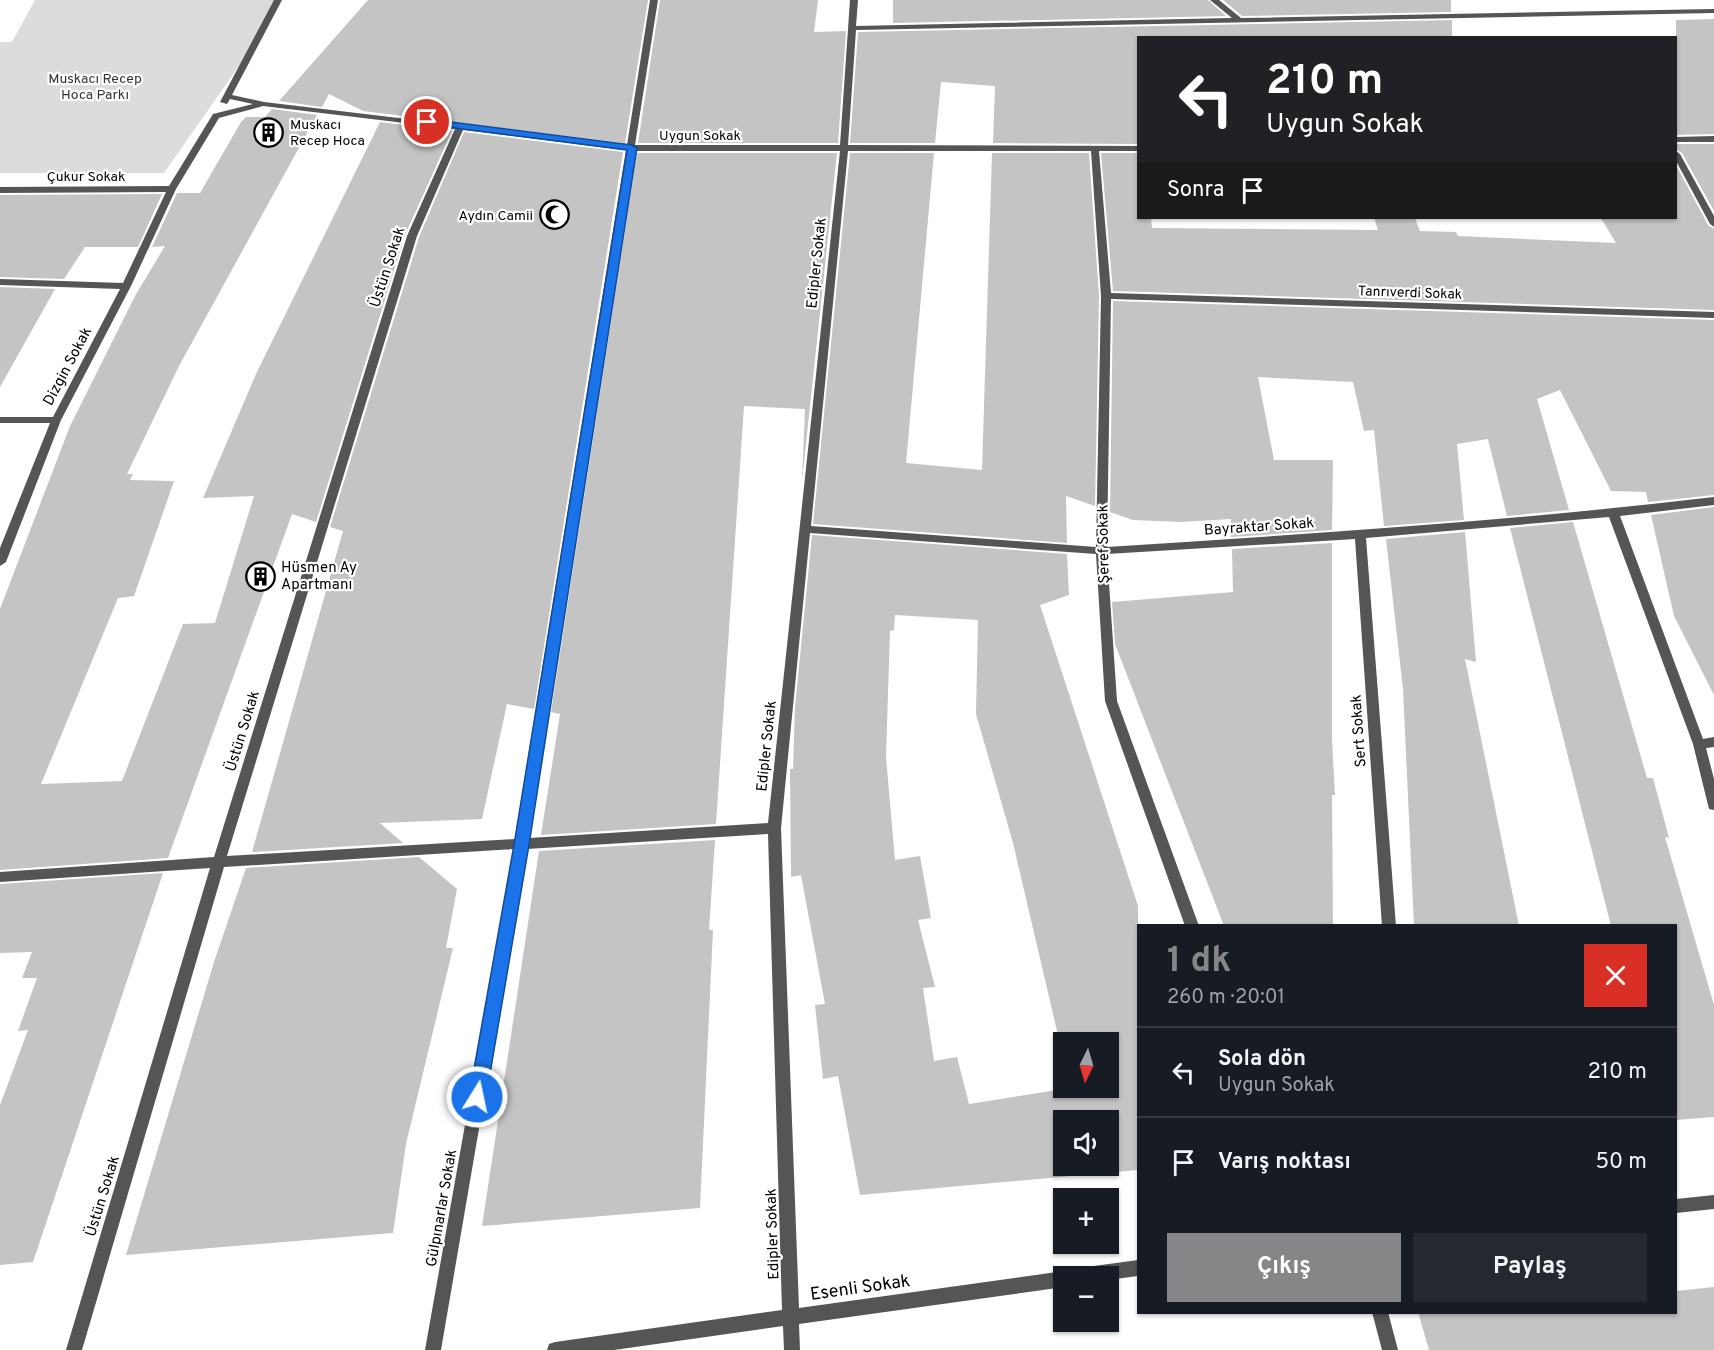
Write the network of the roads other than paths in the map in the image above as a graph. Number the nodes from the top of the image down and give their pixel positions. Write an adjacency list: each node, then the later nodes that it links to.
1 (278, 0): 8 (street, Dizgin Sokak)
2 (654, 0): 14 (street, Gülpınarlar Sokak)
3 (854, 0): 7 (street, Edipler Sokak)
4 (1214, 0): 6 (street)
5 (1714, 11): 6 (street)
6 (1238, 19): 7 (street)
7 (854, 28): 15 (street, Edipler Sokak)
8 (227, 96): 9 (street, Uygun Sokak); 10 (street, Dizgin Sokak)
9 (264, 104): 10 (street); 11 (street, Uygun Sokak)
10 (216, 116): 19 (street, Dizgin Sokak)
11 (460, 128): 14 (street, Uygun Sokak); 39 (street, Üstün Sokak)
12 (1714, 139): 13 (street)
13 (1677, 140)
14 (632, 148): 15 (street, Uygun Sokak); 38 (street, Gülpınarlar Sokak)
15 (844, 148): 17 (street, Uygun Sokak); 30 (street, Edipler Sokak)
16 (1137, 148): 17 (street, Uygun Sokak)
17 (1095, 149): 24 (street, Şeref Sokak)
18 (1677, 156): 21 (street)
19 (172, 189): 20 (street, Çukur Sokak); 23 (street, Dizgin Sokak)
20 (0, 190)
21 (1714, 224)
22 (0, 282): 23 (street)
23 (126, 286): 27 (street, Dizgin Sokak)
24 (1106, 297): 25 (street, Tanrıverdi Sokak); 32 (street, Şeref Sokak)
25 (1714, 315)
26 (0, 420): 27 (street)
27 (56, 420): 33 (street, Dizgin Sokak)
28 (1714, 501): 29 (street, Bayraktar Sokak)
29 (1613, 513): 31 (street, Bayraktar Sokak); 35 (street)
30 (805, 529): 32 (street, Bayraktar Sokak); 37 (street, Edipler Sokak)
31 (1360, 535): 32 (street, Bayraktar Sokak); 42 (street, Sert Sokak)
32 (1101, 551): 41 (street, Şeref Sokak)
33 (0, 562)
34 (1714, 742): 35 (street)
35 (1699, 744): 36 (street)
36 (1714, 805)
37 (774, 828): 38 (street); 49 (street, Edipler Sokak)
38 (521, 845): 39 (street); 51 (street, Gülpınarlar Sokak)
39 (219, 861): 40 (street); 50 (street, Üstün Sokak)
40 (0, 877)
41 (1191, 924)
42 (1389, 924)
43 (1714, 1202): 44 (street)
44 (1677, 1206)
45 (1137, 1268): 46 (street)
46 (1119, 1271)
47 (1053, 1280): 49 (street, Esenli Sokak)
48 (1381, 1314): 54 (street)
49 (791, 1316): 52 (street, Esenli Sokak); 53 (street, Edipler Sokak)
50 (74, 1350)
51 (433, 1350)
52 (555, 1350)
53 (792, 1350)
54 (1390, 1350)

